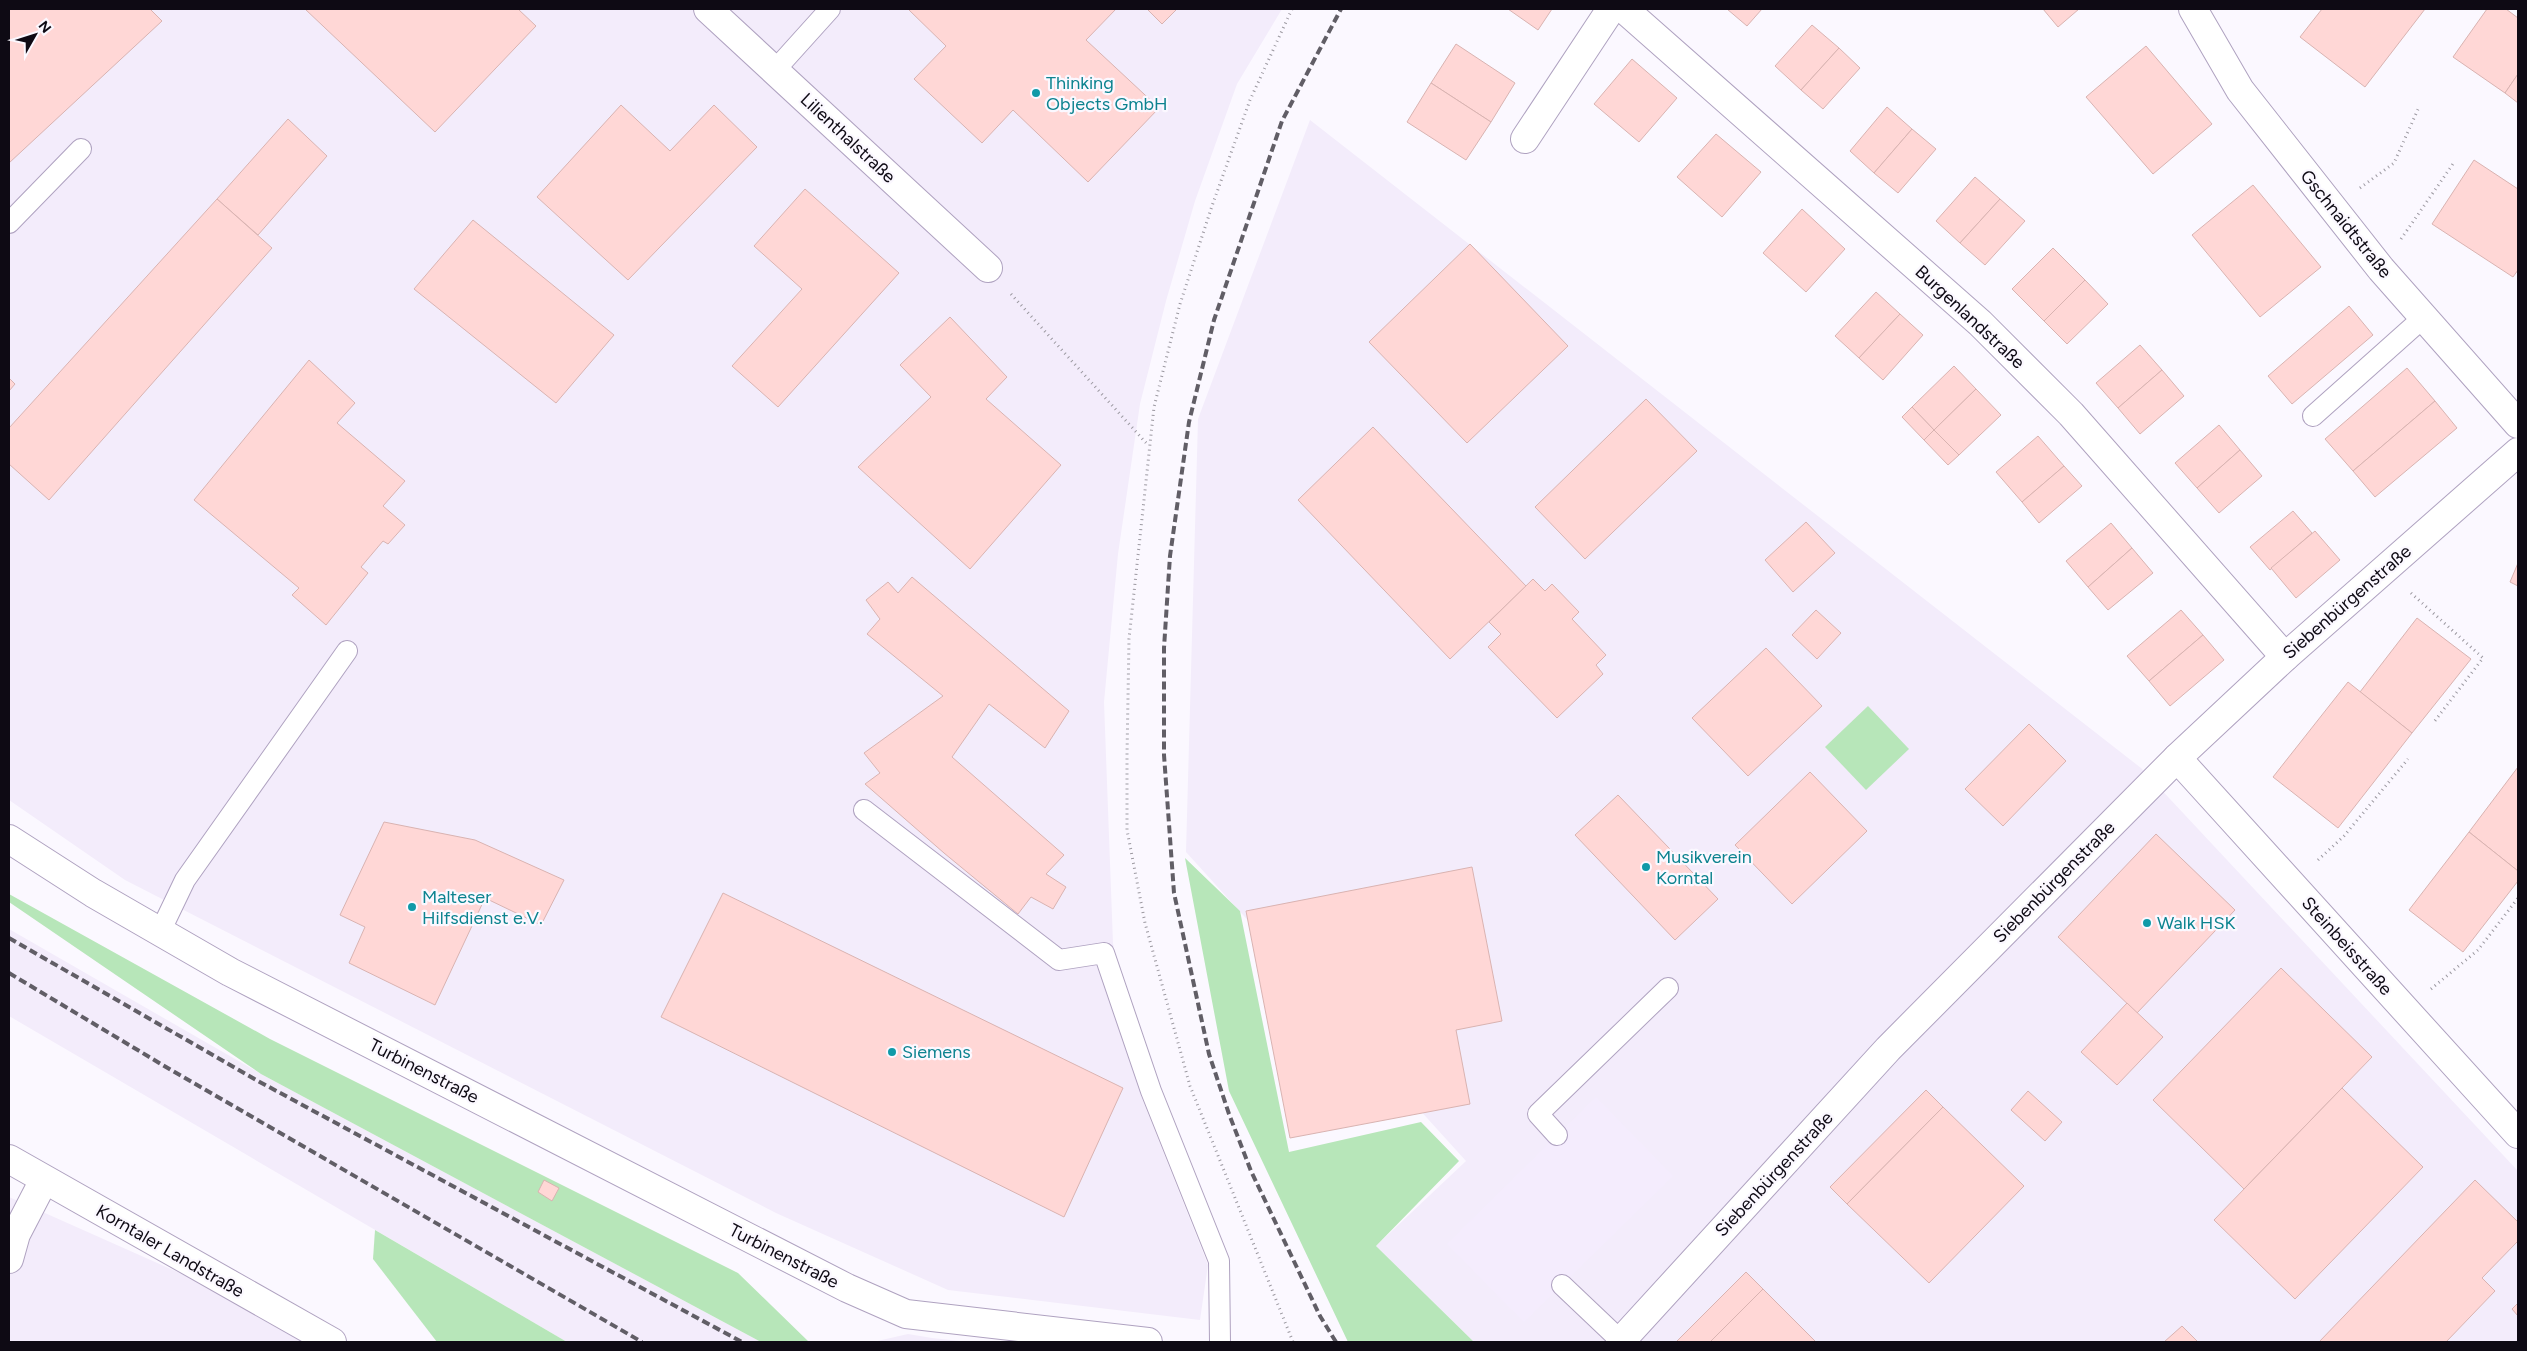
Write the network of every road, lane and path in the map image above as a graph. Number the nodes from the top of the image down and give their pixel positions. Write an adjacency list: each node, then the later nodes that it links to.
1 (708, 9): 7 (street, Lilienthalstraße)
2 (830, 9): 7 (lane)
3 (1292, 9): 19 (path)
4 (1611, 9): 9 (street)
5 (1624, 9): 23 (street, Burgenlandstraße)
6 (2193, 9): 12 (street, Gschnaidtstraße)
7 (775, 70): 14 (street, Lilienthalstraße)
8 (2419, 107): 12 (path)
9 (1525, 138)
10 (81, 149): 13 (lane)
11 (2455, 161): 15 (path)
12 (2333, 208): 15 (street, Gschnaidtstraße)
13 (9, 223)
14 (988, 268): 19 (path)
15 (2380, 269): 16 (street, Gschnaidtstraße)
16 (2424, 317): 17 (lane); 18 (street, Gschnaidtstraße)
17 (2313, 416)
18 (2518, 424)
19 (1148, 446): 44 (path)
20 (2518, 452): 21 (street, Siebenbürgenstraße)
21 (2385, 569): 23 (street, Siebenbürgenstraße); 24 (path)
22 (347, 651): 31 (lane)
23 (2285, 657): 25 (street, Siebenbürgenstraße)
24 (2434, 722)
25 (2176, 758): 29 (street, Steinbeisstraße); 40 (street, Siebenbürgenstraße)
26 (2408, 759): 29 (path)
27 (864, 810): 43 (lane)
28 (9, 839): 31 (street, Turbinenstraße)
29 (2292, 885): 33 (street, Steinbeisstraße)
30 (2518, 898): 33 (path)
31 (160, 932): 42 (street, Turbinenstraße)
32 (1668, 988): 35 (lane)
33 (2406, 1010): 34 (street, Steinbeisstraße)
34 (2518, 1134)
35 (1557, 1136)
36 (9, 1159): 37 (street, Korntaler Landstraße)
37 (44, 1180): 38 (street); 41 (street, Korntaler Landstraße)
38 (9, 1259)
39 (1562, 1285): 40 (lane)
40 (1620, 1341)
41 (332, 1342)
42 (1148, 1342)
43 (1220, 1342)
44 (1293, 1342)

